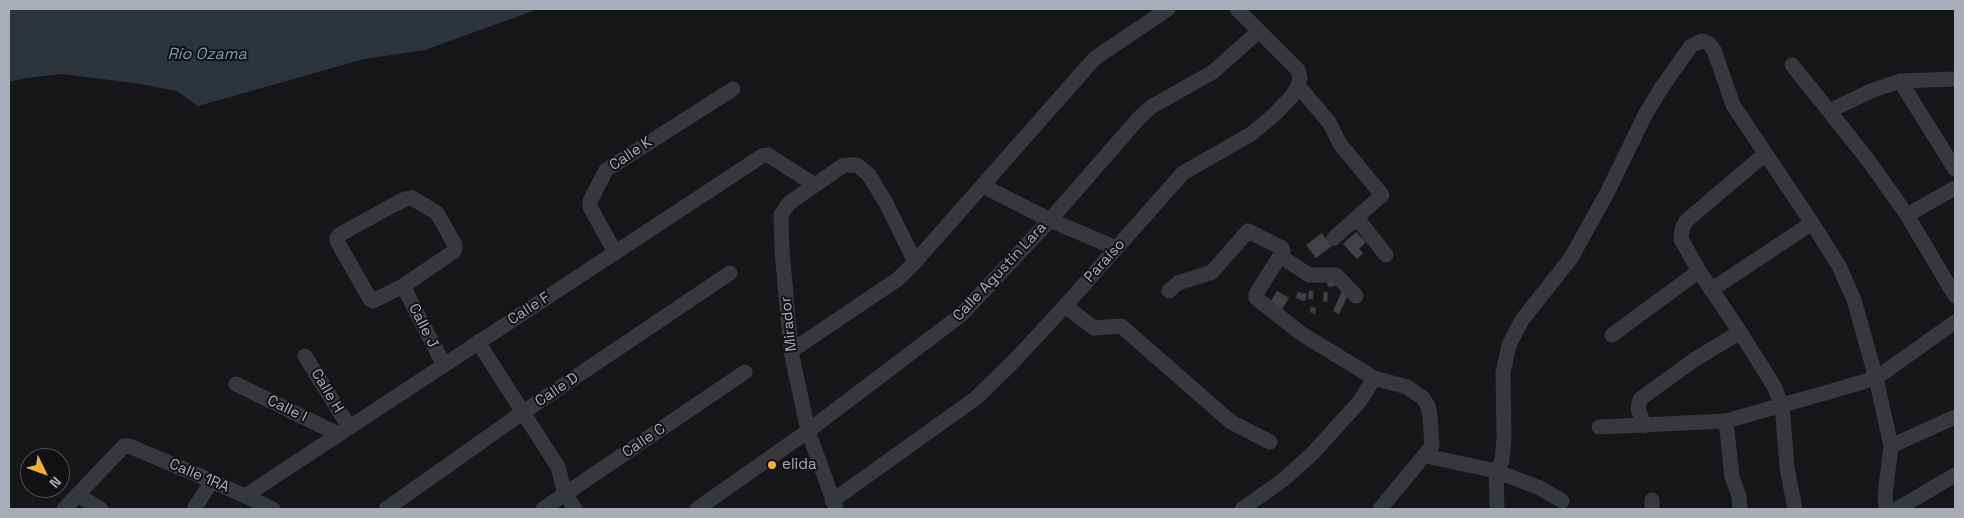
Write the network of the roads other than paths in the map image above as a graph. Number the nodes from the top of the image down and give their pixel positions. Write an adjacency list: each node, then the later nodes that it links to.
1 (1168, 9): 13 (street)
2 (1237, 9): 3 (street)
3 (1259, 31): 7 (street); 17 (street, Calle Agustín Lara)
4 (1792, 65): 9 (street)
5 (1955, 78): 6 (street)
6 (1900, 82): 9 (street); 11 (street)
7 (1298, 86): 16 (street); 20 (street, Paraíso)
8 (734, 89): 21 (street, Calle K)
9 (1829, 111): 15 (street)
10 (1765, 154): 18 (street); 25 (street); 55 (street)
11 (1955, 169)
12 (815, 185): 21 (street, Calle F); 24 (street, Mirador); 37 (street, Mirador)
13 (983, 186): 17 (street); 24 (street)
14 (1955, 188): 15 (street)
15 (1907, 215): 31 (street)
16 (1357, 218): 19 (street); 22 (street)
17 (1050, 220): 20 (street); 51 (street, Calle Agustín Lara)
18 (1812, 222): 28 (street); 42 (street)
19 (1334, 238)
20 (1116, 248): 32 (street, Paraíso)
21 (616, 252): 36 (street, Calle F)
22 (1386, 255)
23 (1280, 256): 29 (street); 30 (street); 41 (street)
24 (915, 262): 37 (street)
25 (1699, 271): 28 (street); 35 (street)
26 (730, 273): 45 (street, Calle D)
27 (403, 286): 27 (street); 39 (street, Calle J)
28 (1711, 290): 34 (street)
29 (1169, 291)
30 (1356, 296)
31 (1955, 296)
32 (1065, 306): 52 (street); 62 (street, Paraíso)
33 (1955, 322): 42 (street)
34 (1740, 332): 44 (street); 48 (street)
35 (1612, 336)
36 (478, 342): 39 (street, Calle F); 45 (street)
37 (791, 351): 51 (street, Mirador)
38 (306, 356): 50 (street, Calle H)
39 (444, 365): 50 (street, Calle F)
40 (745, 372): 58 (street, Calle C)
41 (1374, 378): 54 (street); 71 (street)
42 (1876, 378): 44 (street); 53 (street)
43 (236, 384): 50 (street, Calle I)
44 (1782, 405): 47 (street); 75 (street)
45 (522, 413): 58 (street); 67 (street, Calle D)
46 (1955, 417): 53 (street)
47 (1726, 421): 48 (street); 74 (street)
48 (1645, 426): 49 (street)
49 (1599, 427)
50 (344, 431): 60 (street, Calle F)
51 (808, 431): 62 (street, Mirador); 70 (street, Calle Agustín Lara)
52 (1270, 442)
53 (1891, 446): 76 (street)
54 (1426, 456): 55 (street); 72 (street)
55 (1496, 471): 61 (street); 73 (street)
56 (1955, 475): 77 (street)
57 (212, 481): 59 (street, Calle 1RA); 60 (street, Calle 1RA); 65 (street)
58 (565, 494): 68 (street, Calle C); 69 (street)
59 (78, 495): 63 (street); 64 (street)
60 (244, 496): 66 (street, Calle 1RA)
61 (1562, 501)
62 (834, 505)
63 (64, 509)
64 (101, 509)
65 (194, 509)
66 (273, 509)
67 (386, 509)
68 (543, 509)
69 (575, 509)
70 (697, 509)
71 (1242, 509)
72 (1380, 509)
73 (1497, 509)
74 (1740, 509)
75 (1795, 509)
76 (1886, 509)
77 (1897, 509)

